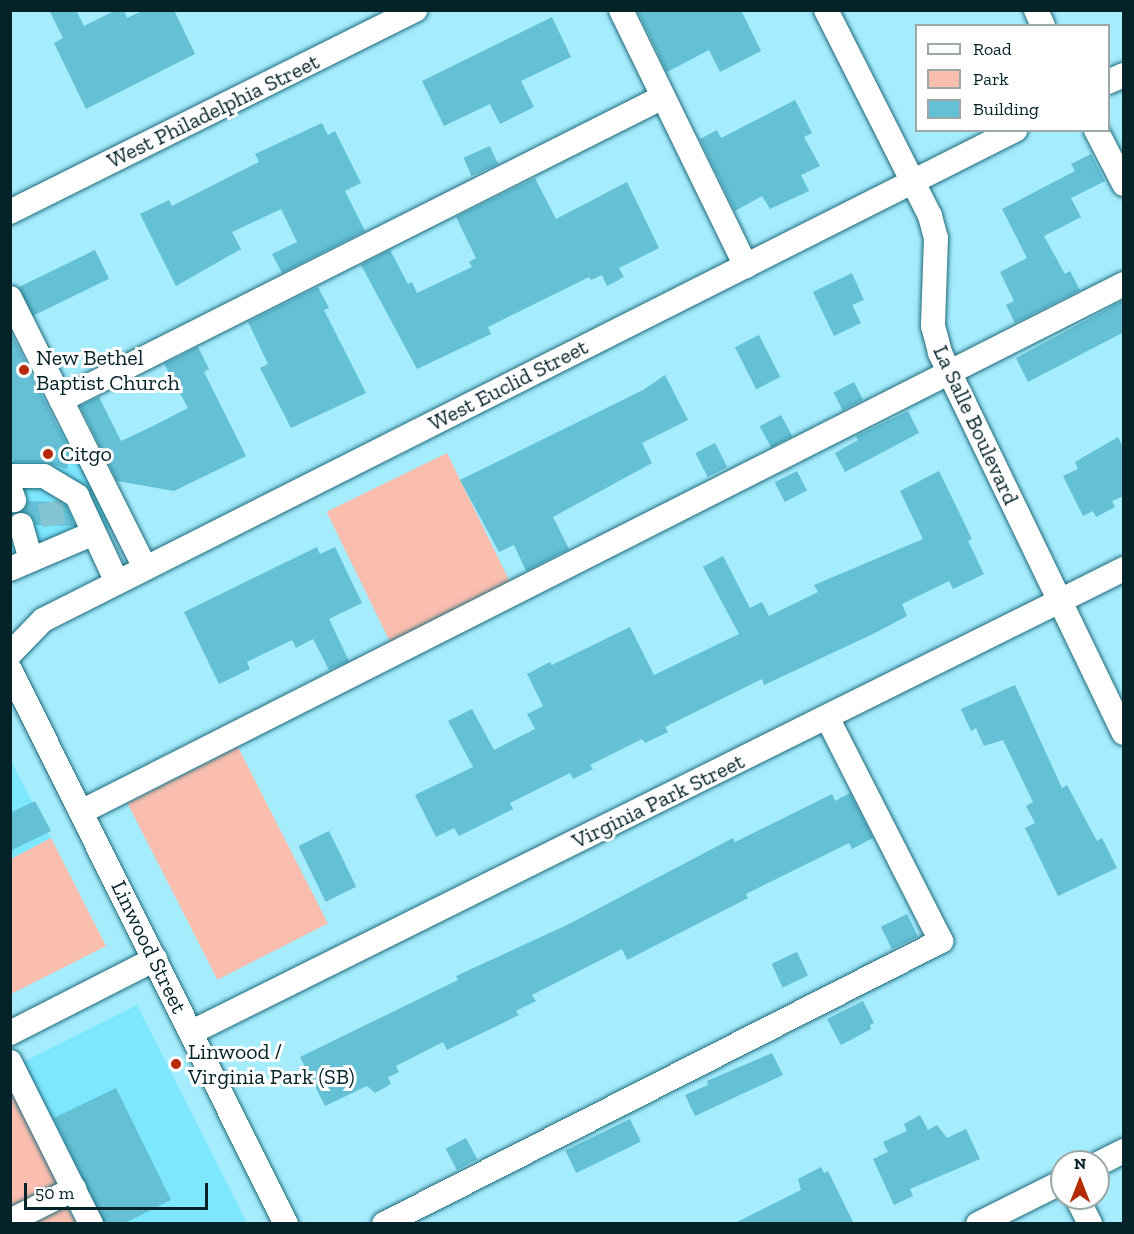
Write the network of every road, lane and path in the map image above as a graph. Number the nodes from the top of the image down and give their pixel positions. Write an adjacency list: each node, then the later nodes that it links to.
1 (416, 10): 13 (street, West Philadelphia Street)
2 (621, 10): 8 (street)
3 (826, 10): 11 (street, La Salle Boulevard)
4 (1036, 10): 5 (street)
5 (1042, 24)
6 (1124, 75): 7 (street)
7 (1110, 81)
8 (663, 97): 14 (street); 18 (street)
9 (1011, 132): 11 (street, West Euclid Street)
10 (1097, 132): 12 (street)
11 (914, 183): 14 (street, West Euclid Street); 17 (street, La Salle Boulevard)
12 (1124, 184)
13 (10, 212)
14 (746, 266): 25 (street, West Euclid Street)
15 (1124, 284): 17 (street)
16 (10, 298): 18 (street)
17 (948, 373): 28 (street, La Salle Boulevard); 33 (street)
18 (61, 400): 25 (street)
19 (10, 476): 20 (street)
20 (44, 476): 21 (street); 23 (street)
21 (50, 502)
22 (21, 525): 24 (street)
23 (94, 533): 24 (street); 27 (street)
24 (20, 564)
25 (145, 568): 27 (street, West Euclid Street)
26 (1124, 569): 28 (street, Virginia Park Street)
27 (117, 582): 29 (street, West Euclid Street)
28 (1059, 601): 31 (street, Virginia Park Street); 32 (street, La Salle Boulevard)
29 (10, 654)
30 (10, 670): 33 (street, Linwood Street)
31 (827, 717): 35 (street, Virginia Park Street); 46 (street)
32 (1124, 733)
33 (81, 812): 34 (street, Linwood Street)
34 (155, 959): 35 (street, Linwood Street); 36 (street)
35 (192, 1032): 45 (street, Linwood Street)
36 (10, 1033)
37 (10, 1062): 41 (street)
38 (1124, 1151): 39 (street)
39 (1110, 1158)
40 (1050, 1188): 47 (street)
41 (74, 1189): 43 (street); 44 (street)
42 (1083, 1210): 48 (street)
43 (10, 1221)
44 (91, 1224)
45 (286, 1224)
46 (384, 1224)
47 (978, 1224)
48 (1090, 1224)

